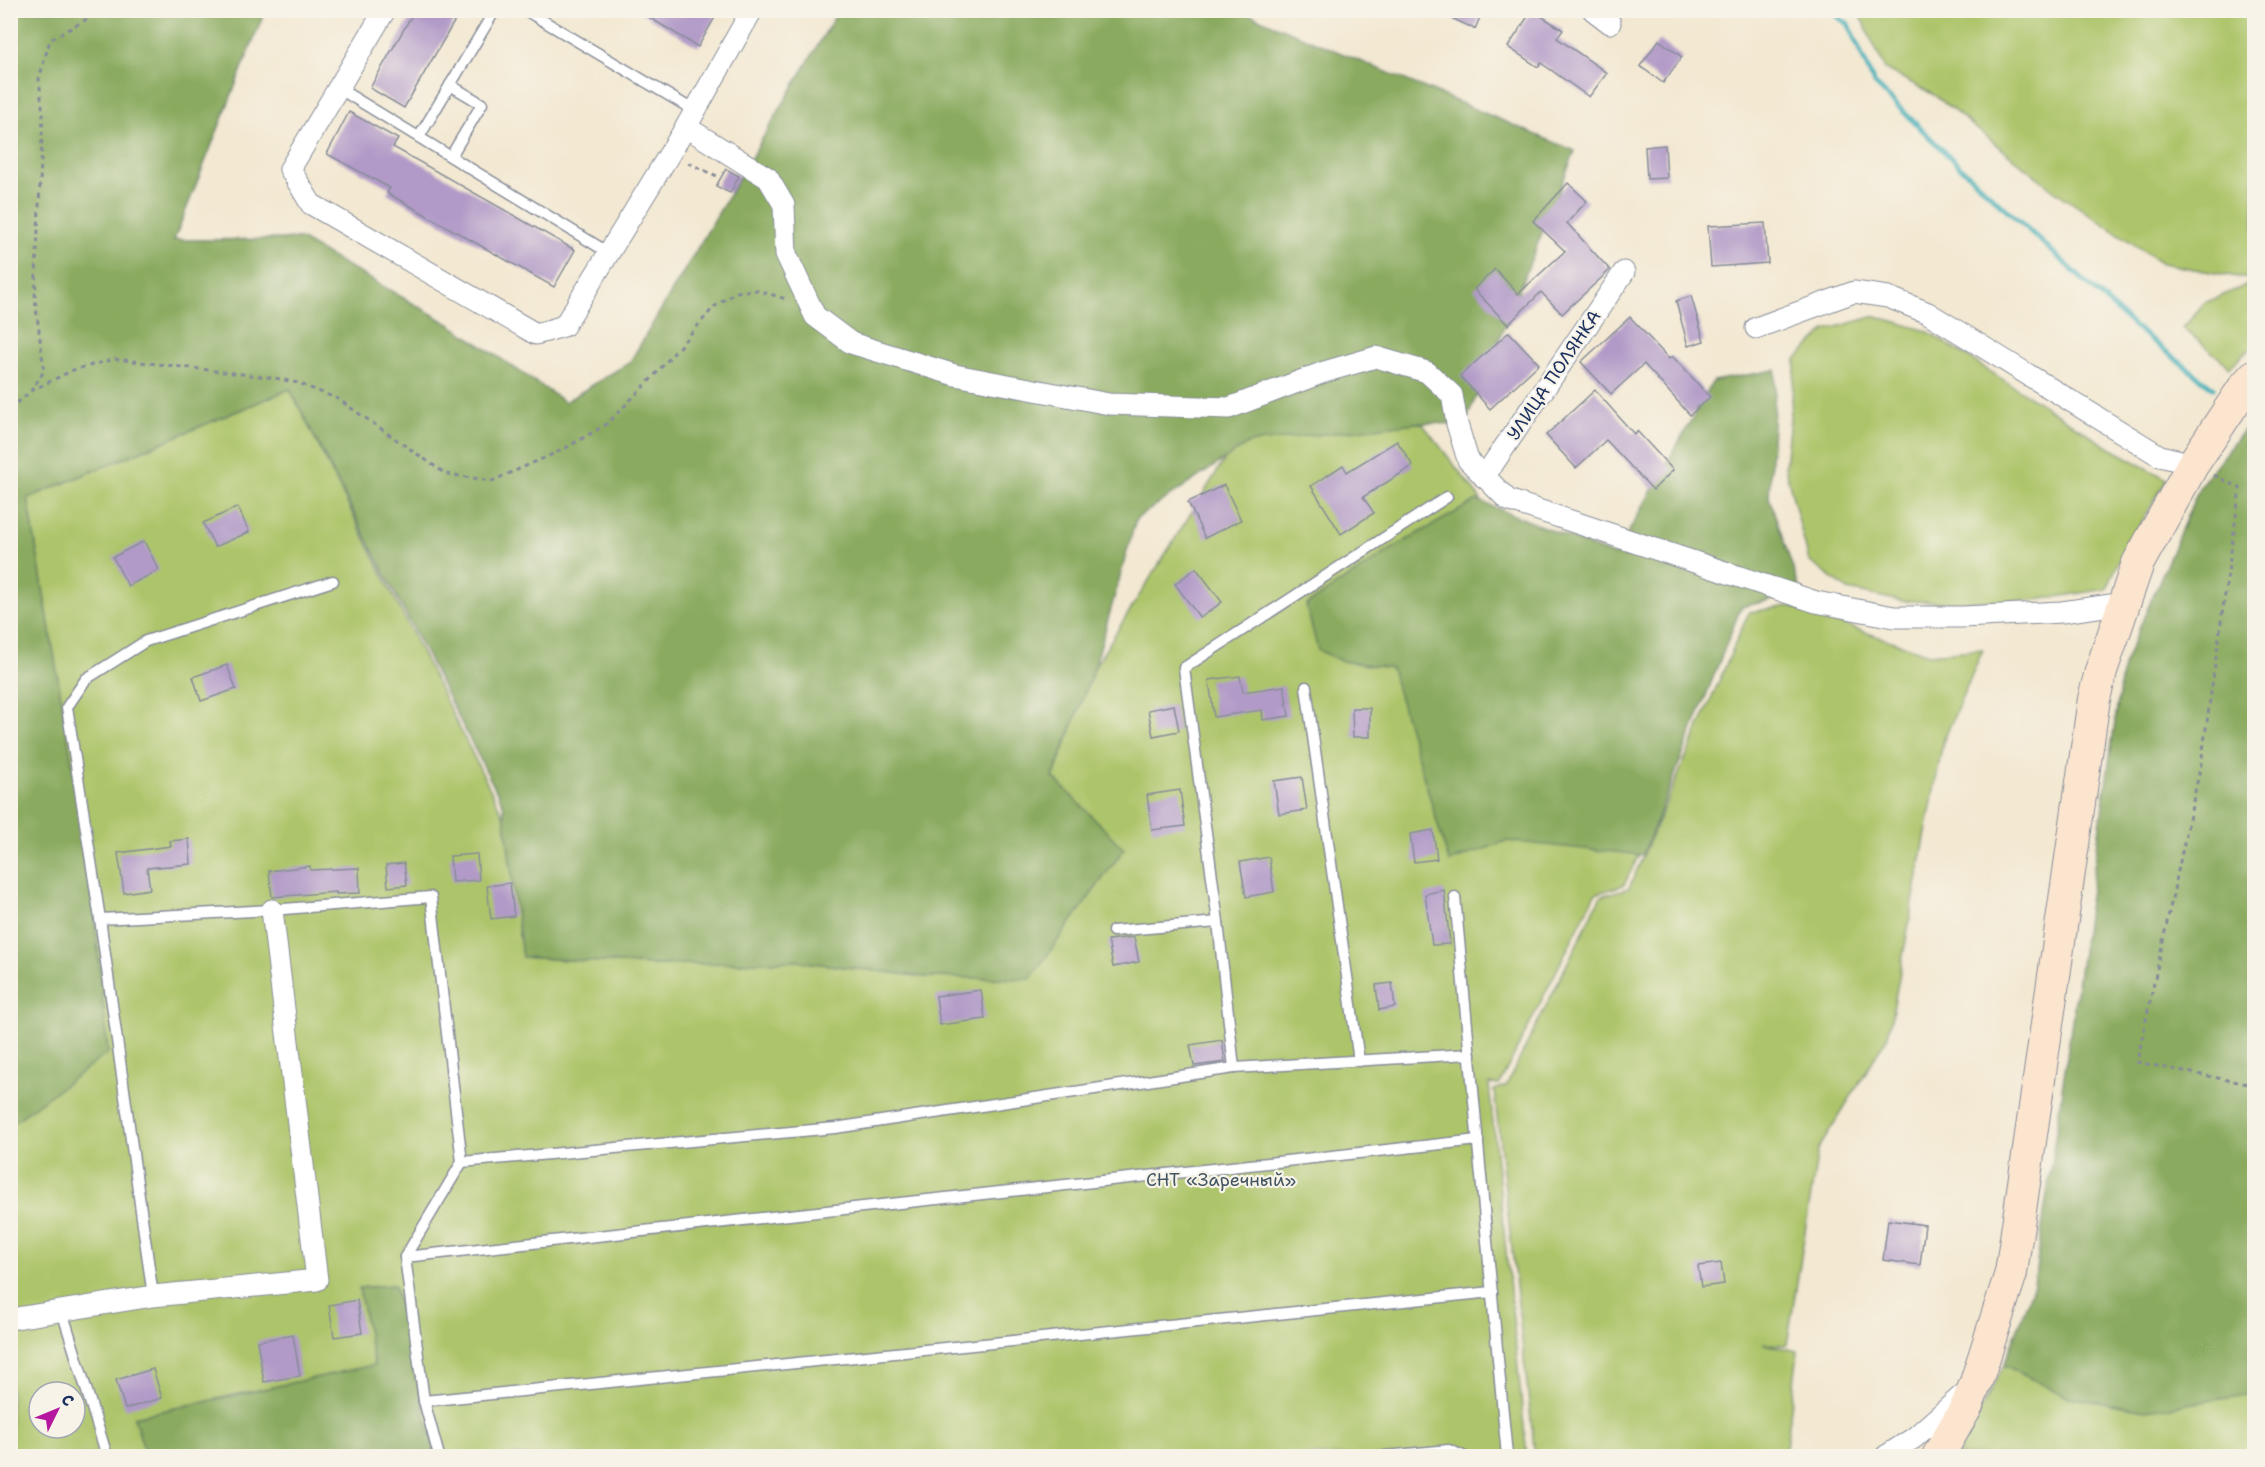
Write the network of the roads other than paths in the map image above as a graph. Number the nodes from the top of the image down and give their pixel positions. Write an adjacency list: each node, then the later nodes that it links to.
1 (385, 10): 6 (street)
2 (495, 10): 5 (lane)
3 (525, 10): 7 (lane)
4 (752, 10): 7 (street)
5 (450, 85): 8 (lane); 9 (lane)
6 (338, 88): 8 (lane); 10 (street)
7 (690, 119): 10 (street); 15 (street)
8 (419, 137): 9 (lane)
9 (451, 156): 10 (lane)
10 (609, 253)
11 (1624, 272): 15 (street, УЛИЦА ПОЛЯНКА)
12 (1756, 328): 14 (street)
13 (2254, 376): 14 (street)
14 (2193, 464): 18 (street)
15 (1484, 477): 18 (street)
16 (1447, 497): 23 (lane)
17 (333, 581): 22 (lane)
18 (2125, 603): 35 (street)
19 (1306, 687): 26 (lane)
20 (1455, 897): 25 (lane)
21 (272, 910): 22 (lane); 29 (lane); 32 (street)
22 (100, 919): 32 (lane)
23 (1218, 922): 24 (lane); 27 (lane)
24 (1113, 931)
25 (1470, 1054): 26 (lane); 28 (lane)
26 (1359, 1061): 27 (lane)
27 (1234, 1068): 29 (lane)
28 (1478, 1140): 30 (lane); 31 (lane)
29 (462, 1162): 30 (lane)
30 (405, 1257): 36 (lane)
31 (1492, 1292): 36 (lane); 41 (lane)
32 (153, 1296): 33 (street)
33 (62, 1311): 34 (street); 37 (lane)
34 (10, 1319)
35 (1976, 1382): 42 (street); 43 (street)
36 (424, 1401): 38 (lane)
37 (107, 1456)
38 (439, 1456)
39 (1386, 1456): 40 (lane)
40 (1463, 1456)
41 (1507, 1456)
42 (1886, 1456)
43 (1938, 1456)

